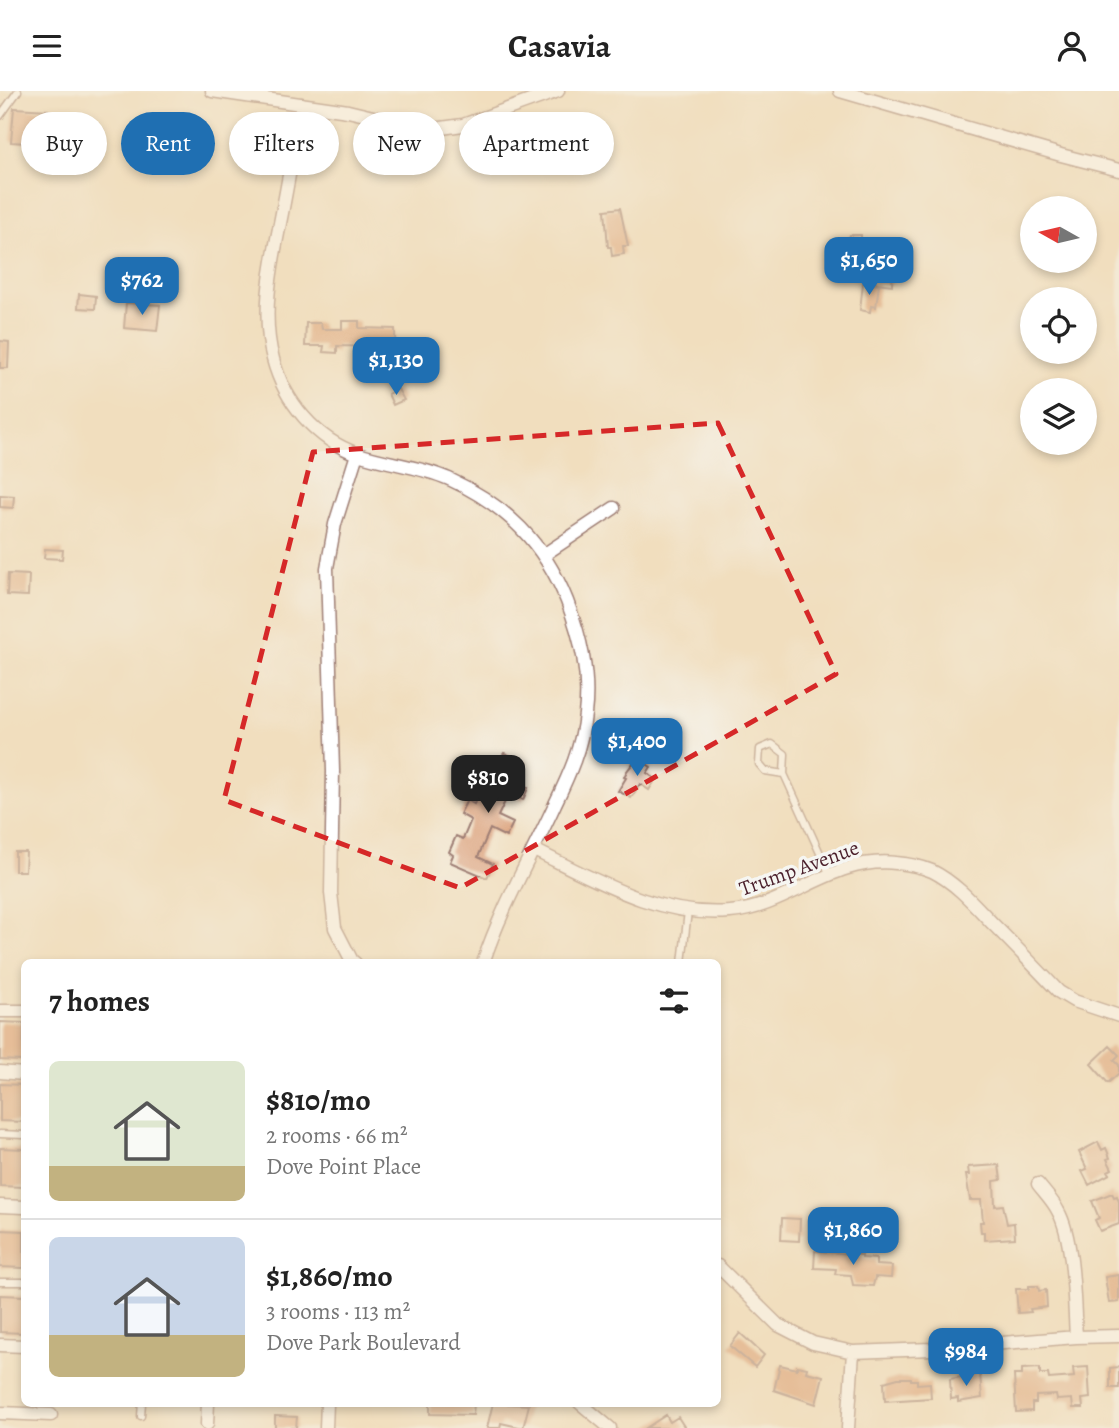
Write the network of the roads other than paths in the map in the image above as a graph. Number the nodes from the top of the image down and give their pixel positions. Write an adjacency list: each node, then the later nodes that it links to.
1 (18, 91): 6 (lane)
2 (212, 91): 5 (street)
3 (558, 91): 5 (street)
4 (840, 91): 7 (street)
5 (302, 104): 8 (street)
6 (0, 116)
7 (1119, 170)
8 (357, 454): 10 (street); 15 (street)
9 (614, 508): 10 (street)
10 (545, 554): 12 (street)
11 (784, 774): 11 (lane); 13 (lane)
12 (534, 851): 14 (street, Trump Avenue); 16 (street)
13 (829, 873): 14 (street, Trump Avenue); 20 (street, Trump Avenue)
14 (688, 911): 17 (lane)
15 (351, 959)
16 (483, 959)
17 (682, 959)
18 (0, 1011): 19 (street)
19 (21, 1011)
20 (1119, 1016)
21 (0, 1072): 22 (street)
22 (21, 1074)
23 (0, 1134): 24 (lane)
24 (21, 1135)
25 (1038, 1184): 32 (street)
26 (0, 1206): 27 (street)
27 (21, 1207)
28 (721, 1269): 35 (street)
29 (0, 1282): 30 (lane)
30 (21, 1282)
31 (1119, 1336): 32 (street)
32 (1076, 1337): 35 (street)
33 (0, 1346): 34 (street)
34 (21, 1346)
35 (853, 1352): 46 (street)
36 (142, 1407): 42 (lane)
37 (208, 1407): 43 (street)
38 (327, 1407): 44 (street)
39 (585, 1407): 45 (street)
40 (0, 1413): 41 (street)
41 (51, 1415)
42 (141, 1416)
43 (207, 1424)
44 (326, 1428)
45 (610, 1428)
46 (848, 1428)

